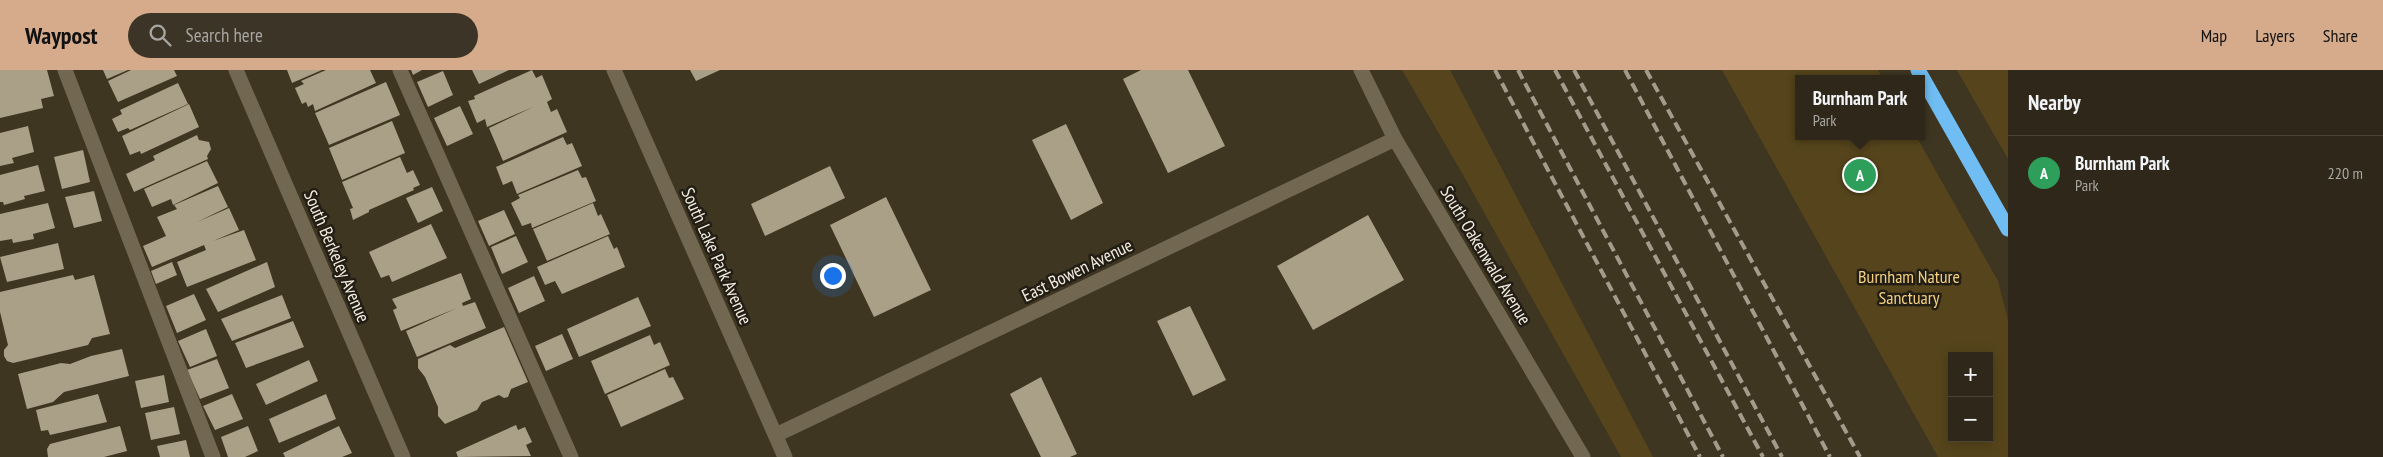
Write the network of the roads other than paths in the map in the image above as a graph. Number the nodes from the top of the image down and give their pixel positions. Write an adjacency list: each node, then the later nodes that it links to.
1 (65, 70): 10 (street)
2 (236, 70): 11 (street, South Berkeley Avenue)
3 (400, 70): 12 (street)
4 (614, 70): 9 (street, South Lake Park Avenue)
5 (1361, 70): 7 (street, South Oakenwald Avenue)
6 (1925, 82): 8 (highway)
7 (1395, 139): 9 (street, East Bowen Avenue); 14 (street, South Oakenwald Avenue)
8 (2008, 229)
9 (776, 435): 13 (street, South Lake Park Avenue)
10 (214, 457)
11 (404, 457)
12 (571, 457)
13 (785, 457)
14 (1583, 457)

